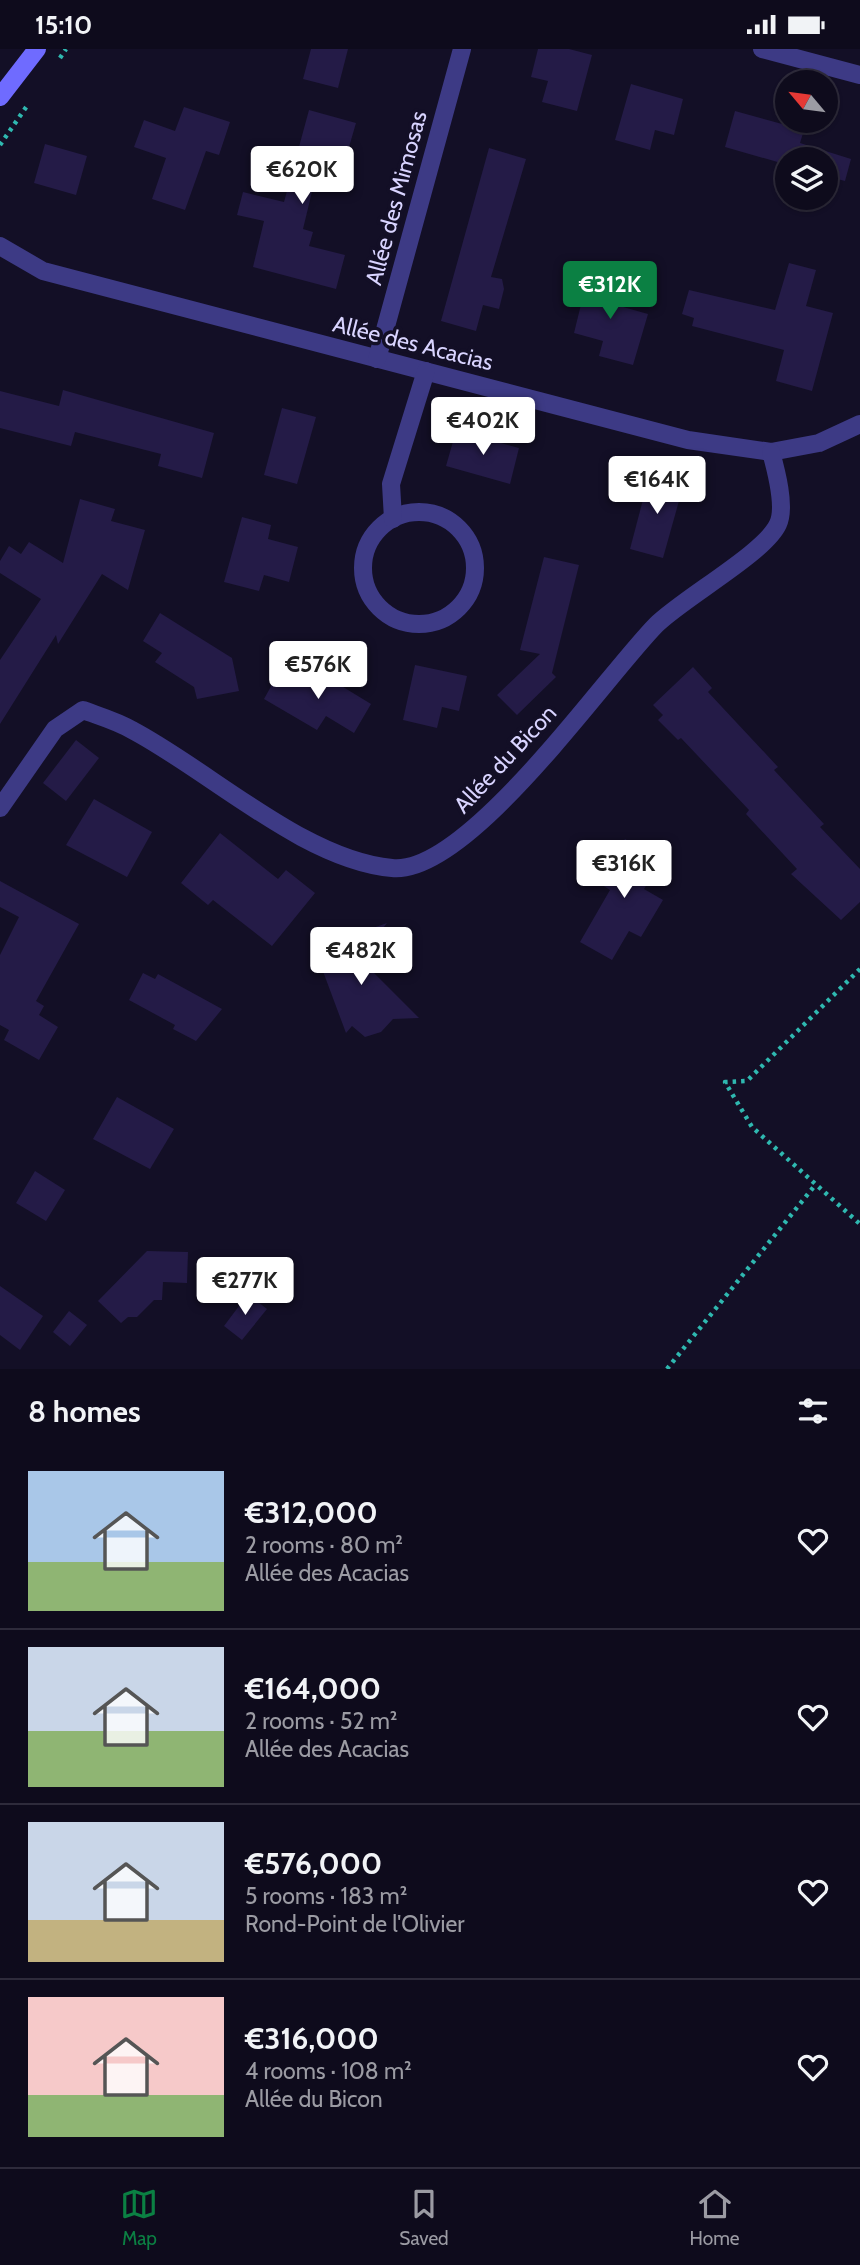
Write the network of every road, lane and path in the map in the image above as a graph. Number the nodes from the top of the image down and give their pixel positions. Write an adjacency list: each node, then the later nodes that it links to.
1 (37, 49): 5 (street)
2 (461, 49): 7 (street, Allée des Mimosas)
3 (762, 49): 4 (street)
4 (860, 75)
5 (0, 97)
6 (0, 246): 7 (street, Allée des Acacias)
7 (377, 359): 8 (street, Allée des Acacias)
8 (426, 371): 10 (street, Allée des Acacias); 11 (street)
9 (860, 424): 10 (street, Allée des Acacias)
10 (771, 451): 12 (street, Allée du Bicon)
11 (393, 519): 11 (street)
12 (0, 809)
13 (860, 969): 14 (path)
14 (816, 1184): 15 (path); 16 (path)
15 (860, 1224)
16 (667, 1369)

